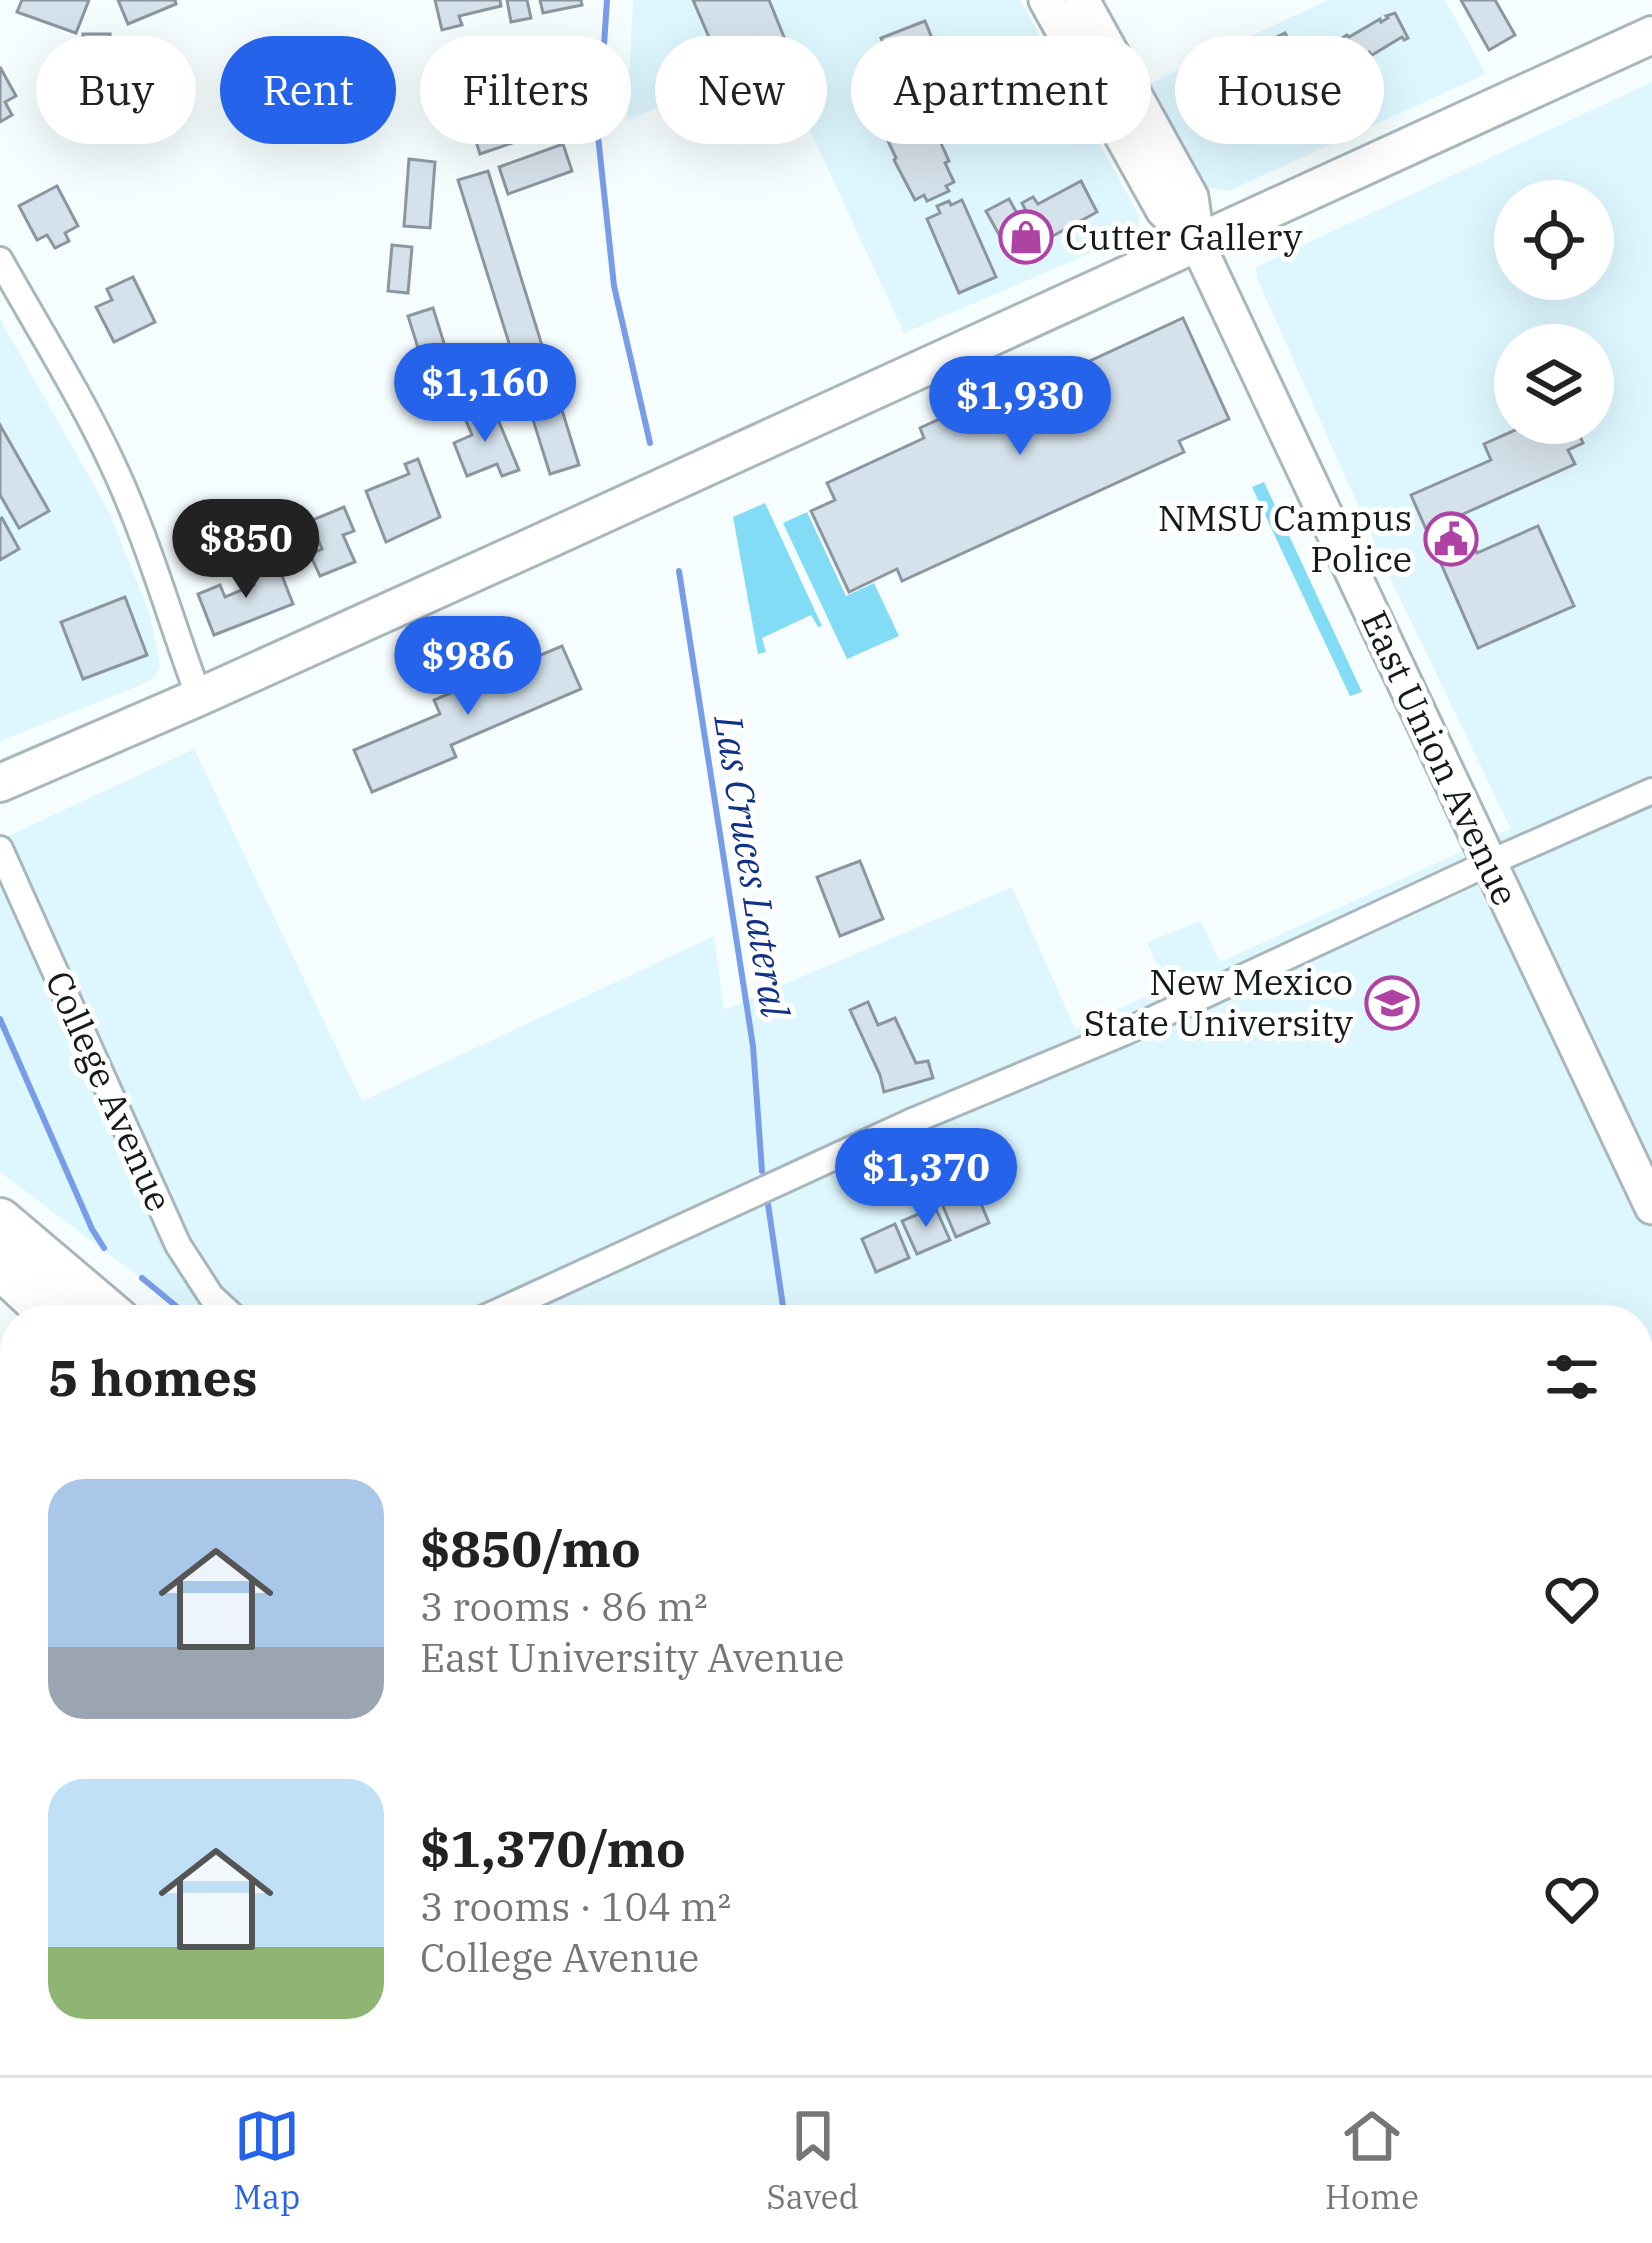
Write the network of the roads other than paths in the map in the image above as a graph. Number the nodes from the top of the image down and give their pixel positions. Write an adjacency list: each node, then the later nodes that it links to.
1 (1046, 0): 4 (street)
2 (1082, 0): 4 (street)
3 (1652, 35): 4 (main road)
4 (1198, 245): 6 (main road); 10 (street, East Union Avenue)
5 (0, 260): 6 (street)
6 (199, 698): 7 (main road)
7 (0, 783)
8 (1652, 791): 10 (street)
9 (0, 849): 16 (street, College Avenue)
10 (1490, 862): 11 (street, East Union Avenue); 17 (street)
11 (1652, 1207)
12 (0, 1220): 15 (highway)
13 (0, 1267): 14 (highway)
14 (41, 1305)
15 (100, 1305)
16 (220, 1305)
17 (513, 1305)

